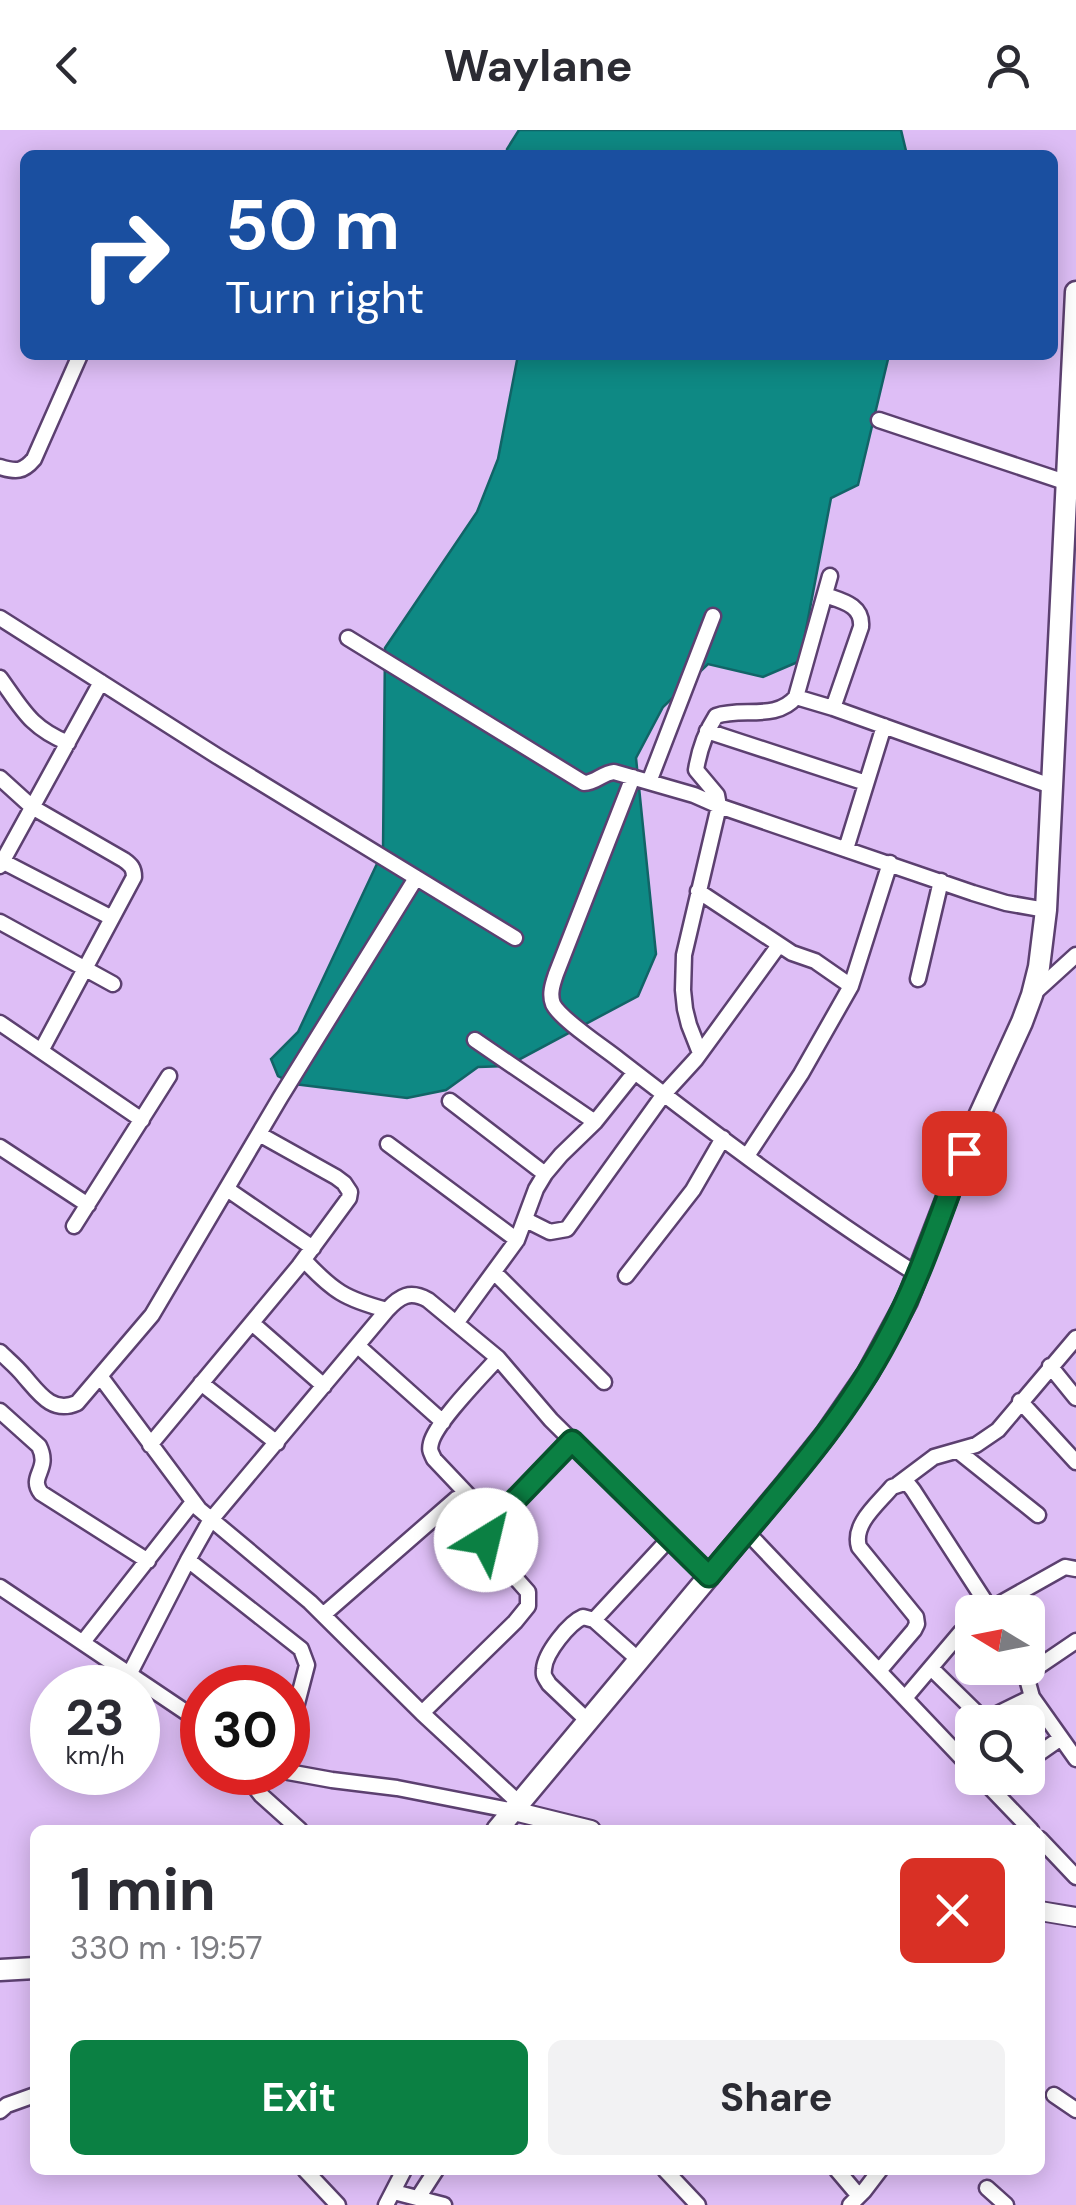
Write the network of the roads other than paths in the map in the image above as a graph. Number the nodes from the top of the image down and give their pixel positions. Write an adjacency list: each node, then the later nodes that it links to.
1 (1076, 292): 3 (main road)
2 (78, 360): 5 (street)
3 (1075, 371): 6 (main road)
4 (879, 420): 6 (street)
5 (0, 466)
6 (1068, 483): 8 (main road)
7 (830, 576): 9 (street)
8 (1069, 582): 24 (main road)
9 (825, 594): 15 (street); 16 (street)
10 (712, 616): 22 (street)
11 (0, 618): 14 (street)
12 (348, 638): 21 (street)
13 (0, 678): 19 (street)
14 (101, 682): 19 (street); 30 (street)
15 (796, 697): 16 (street); 18 (street)
16 (833, 708): 17 (street)
17 (884, 726): 23 (street); 24 (street)
18 (707, 732): 23 (street); 25 (street)
19 (68, 743): 26 (street)
20 (0, 778): 26 (street)
21 (633, 778): 22 (street); 48 (street)
22 (649, 782): 25 (street)
23 (866, 783): 27 (street)
24 (1051, 786): 33 (main road)
25 (719, 806): 27 (street); 32 (street)
26 (32, 808): 28 (street); 34 (street)
27 (846, 848): 29 (street)
28 (1, 863): 34 (street)
29 (890, 863): 31 (street); 42 (street)
30 (416, 878): 36 (street); 54 (street)
31 (942, 881): 33 (street); 40 (street)
32 (698, 891): 37 (street); 47 (street)
33 (1046, 910): 43 (main road)
34 (112, 918): 39 (street)
35 (0, 922): 39 (street)
36 (515, 938)
37 (779, 945): 42 (street); 47 (street)
38 (1076, 955): 43 (street)
39 (86, 969): 41 (street); 46 (street)
40 (918, 979)
41 (113, 984)
42 (851, 986): 58 (street)
43 (1032, 995): 67 (main road)
44 (0, 1023): 46 (street)
45 (475, 1040): 53 (street)
46 (40, 1051): 52 (street)
47 (700, 1053): 50 (street)
48 (635, 1072): 50 (street); 53 (street)
49 (170, 1076): 52 (street)
50 (664, 1094): 55 (street); 62 (street)
51 (450, 1101): 59 (street)
52 (142, 1120): 61 (street)
53 (595, 1122): 59 (street)
54 (259, 1134): 60 (street); 65 (street)
55 (723, 1138): 58 (street); 68 (street)
56 (388, 1144): 64 (street)
57 (0, 1146): 61 (street)
58 (747, 1156): 67 (street)
59 (546, 1174): 62 (street)
60 (226, 1189): 65 (street); 77 (street)
61 (88, 1205): 63 (street)
62 (526, 1220): 64 (street)
63 (74, 1226)
64 (517, 1240): 66 (street)
65 (308, 1254): 69 (street); 71 (street)
66 (494, 1272): 70 (street); 78 (street)
67 (918, 1275): 96 (main road)
68 (626, 1276)
69 (387, 1310): 70 (street); 73 (street)
70 (457, 1322): 75 (street)
71 (252, 1323): 79 (street); 80 (street)
72 (1076, 1338): 76 (street)
73 (358, 1346): 80 (street); 84 (street)
74 (0, 1352): 77 (street)
75 (498, 1358): 84 (street); 85 (street)
76 (1050, 1366): 81 (street); 82 (street)
77 (100, 1376): 87 (street)
78 (604, 1382)
79 (201, 1384): 86 (street); 87 (street)
80 (324, 1386): 86 (street)
81 (1076, 1398)
82 (1020, 1402): 88 (street); 89 (street)
83 (0, 1411): 99 (street)
84 (443, 1422): 91 (street)
85 (572, 1441): 94 (street); 97 (street)
86 (277, 1442): 95 (street)
87 (150, 1444): 92 (street)
88 (958, 1450): 90 (street); 93 (street)
89 (1076, 1462)
90 (898, 1484): 103 (street); 116 (street)
91 (470, 1497): 94 (street); 105 (street)
92 (193, 1502): 95 (street); 99 (street)
93 (1038, 1515)
94 (498, 1517): 120 (street)
95 (210, 1521): 98 (street); 105 (street)
96 (746, 1531): 101 (main road); 116 (street)
97 (670, 1538): 101 (street); 106 (street)
98 (188, 1560): 113 (street); 114 (street)
99 (148, 1561): 109 (street)
100 (1076, 1569): 104 (street)
101 (709, 1576): 111 (main road)
102 (0, 1587): 109 (street)
103 (979, 1595)
104 (1017, 1595)
105 (323, 1615): 120 (street)
106 (594, 1620): 111 (street); 121 (street)
107 (955, 1639): 115 (street)
108 (1076, 1641): 110 (street)
109 (83, 1642): 112 (street)
110 (1045, 1659)
111 (640, 1660): 121 (main road)
112 (118, 1665)
113 (134, 1665)
114 (307, 1665)
115 (931, 1668): 118 (street); 119 (street)
116 (879, 1670): 118 (street)
117 (1029, 1685): 119 (street)
118 (905, 1698): 124 (street)
119 (1032, 1698): 122 (street)
120 (422, 1712): 129 (street)
121 (589, 1722): 129 (main road)
122 (1060, 1738): 123 (street); 125 (street)
123 (1045, 1749)
124 (955, 1751)
125 (1076, 1760)
126 (310, 1776): 129 (street)
127 (261, 1795): 130 (street)
128 (998, 1795): 133 (street)
129 (517, 1807): 131 (main road); 132 (street)
130 (294, 1825)
131 (502, 1825)
132 (575, 1825)
133 (1026, 1825)
134 (1045, 1844): 135 (street)
135 (1076, 1877)
136 (1045, 1916): 137 (street)
137 (1076, 1916)
138 (30, 1968): 139 (main road)
139 (0, 1970)
140 (1054, 2095): 142 (street)
141 (30, 2097): 143 (street)
142 (1076, 2110)
143 (0, 2111)
144 (310, 2175): 154 (street)
145 (402, 2175): 152 (street)
146 (433, 2175): 153 (street)
147 (670, 2175): 156 (street)
148 (841, 2175): 151 (street)
149 (876, 2175): 151 (street)
150 (986, 2188): 158 (street)
151 (858, 2197): 157 (street)
152 (390, 2198): 153 (street)
153 (418, 2198): 155 (street)
154 (338, 2205)
155 (444, 2205)
156 (698, 2205)
157 (875, 2205)
158 (1006, 2205)

